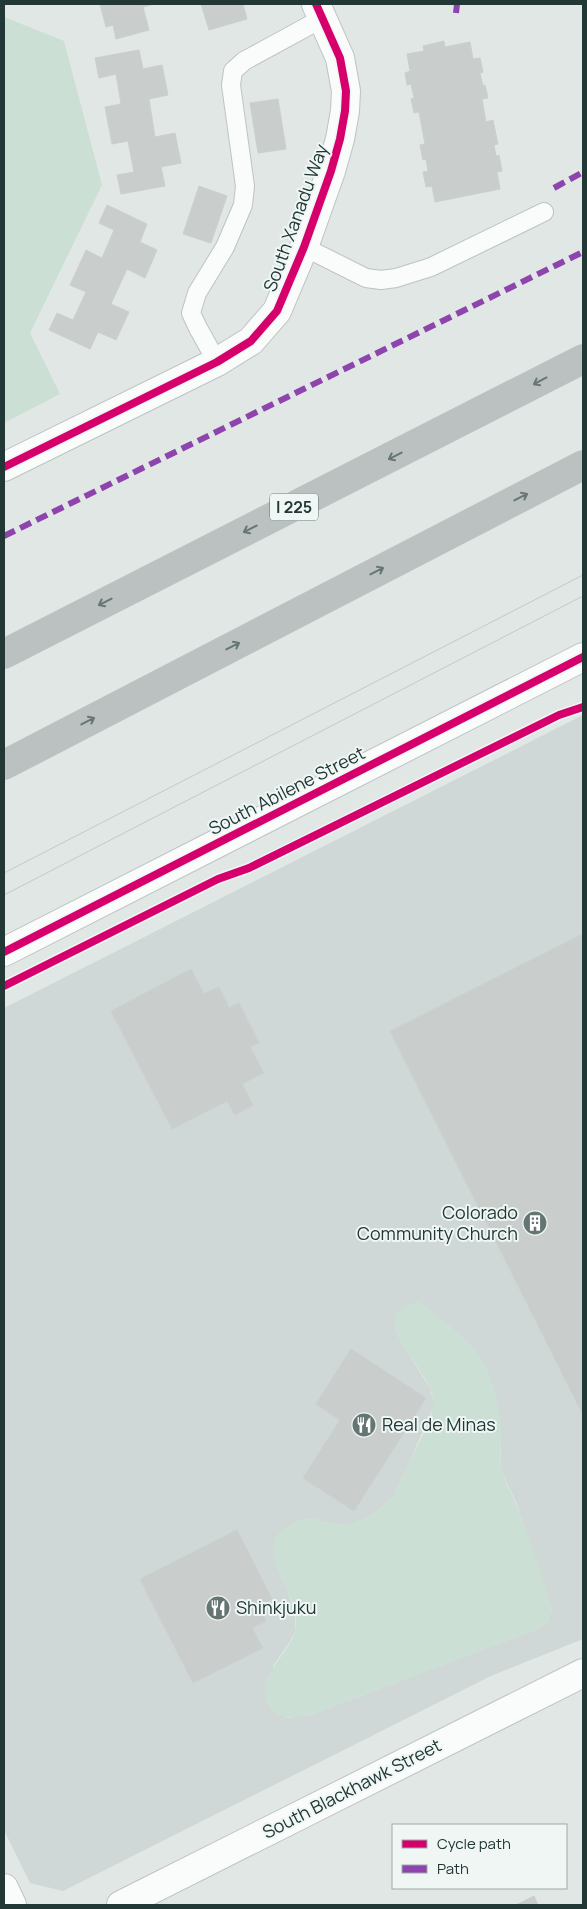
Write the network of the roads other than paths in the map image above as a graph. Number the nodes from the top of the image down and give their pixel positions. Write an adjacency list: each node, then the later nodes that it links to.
1 (320, 11): 3 (street, South Xanadu Way); 5 (lane)
2 (544, 212): 3 (lane)
3 (304, 247): 5 (street, South Xanadu Way)
4 (583, 359): 8 (highway, I 225, one-way to 8)
5 (217, 362): 7 (street, South Xanadu Way)
6 (583, 465): 10 (highway, one-way to 6)
7 (4, 467)
8 (4, 654)
9 (583, 657): 11 (street, South Abilene Street)
10 (4, 766)
11 (4, 952)
12 (583, 1672): 15 (street, South Blackhawk Street)
13 (4, 1888): 14 (street)
14 (12, 1905)
15 (121, 1905)

